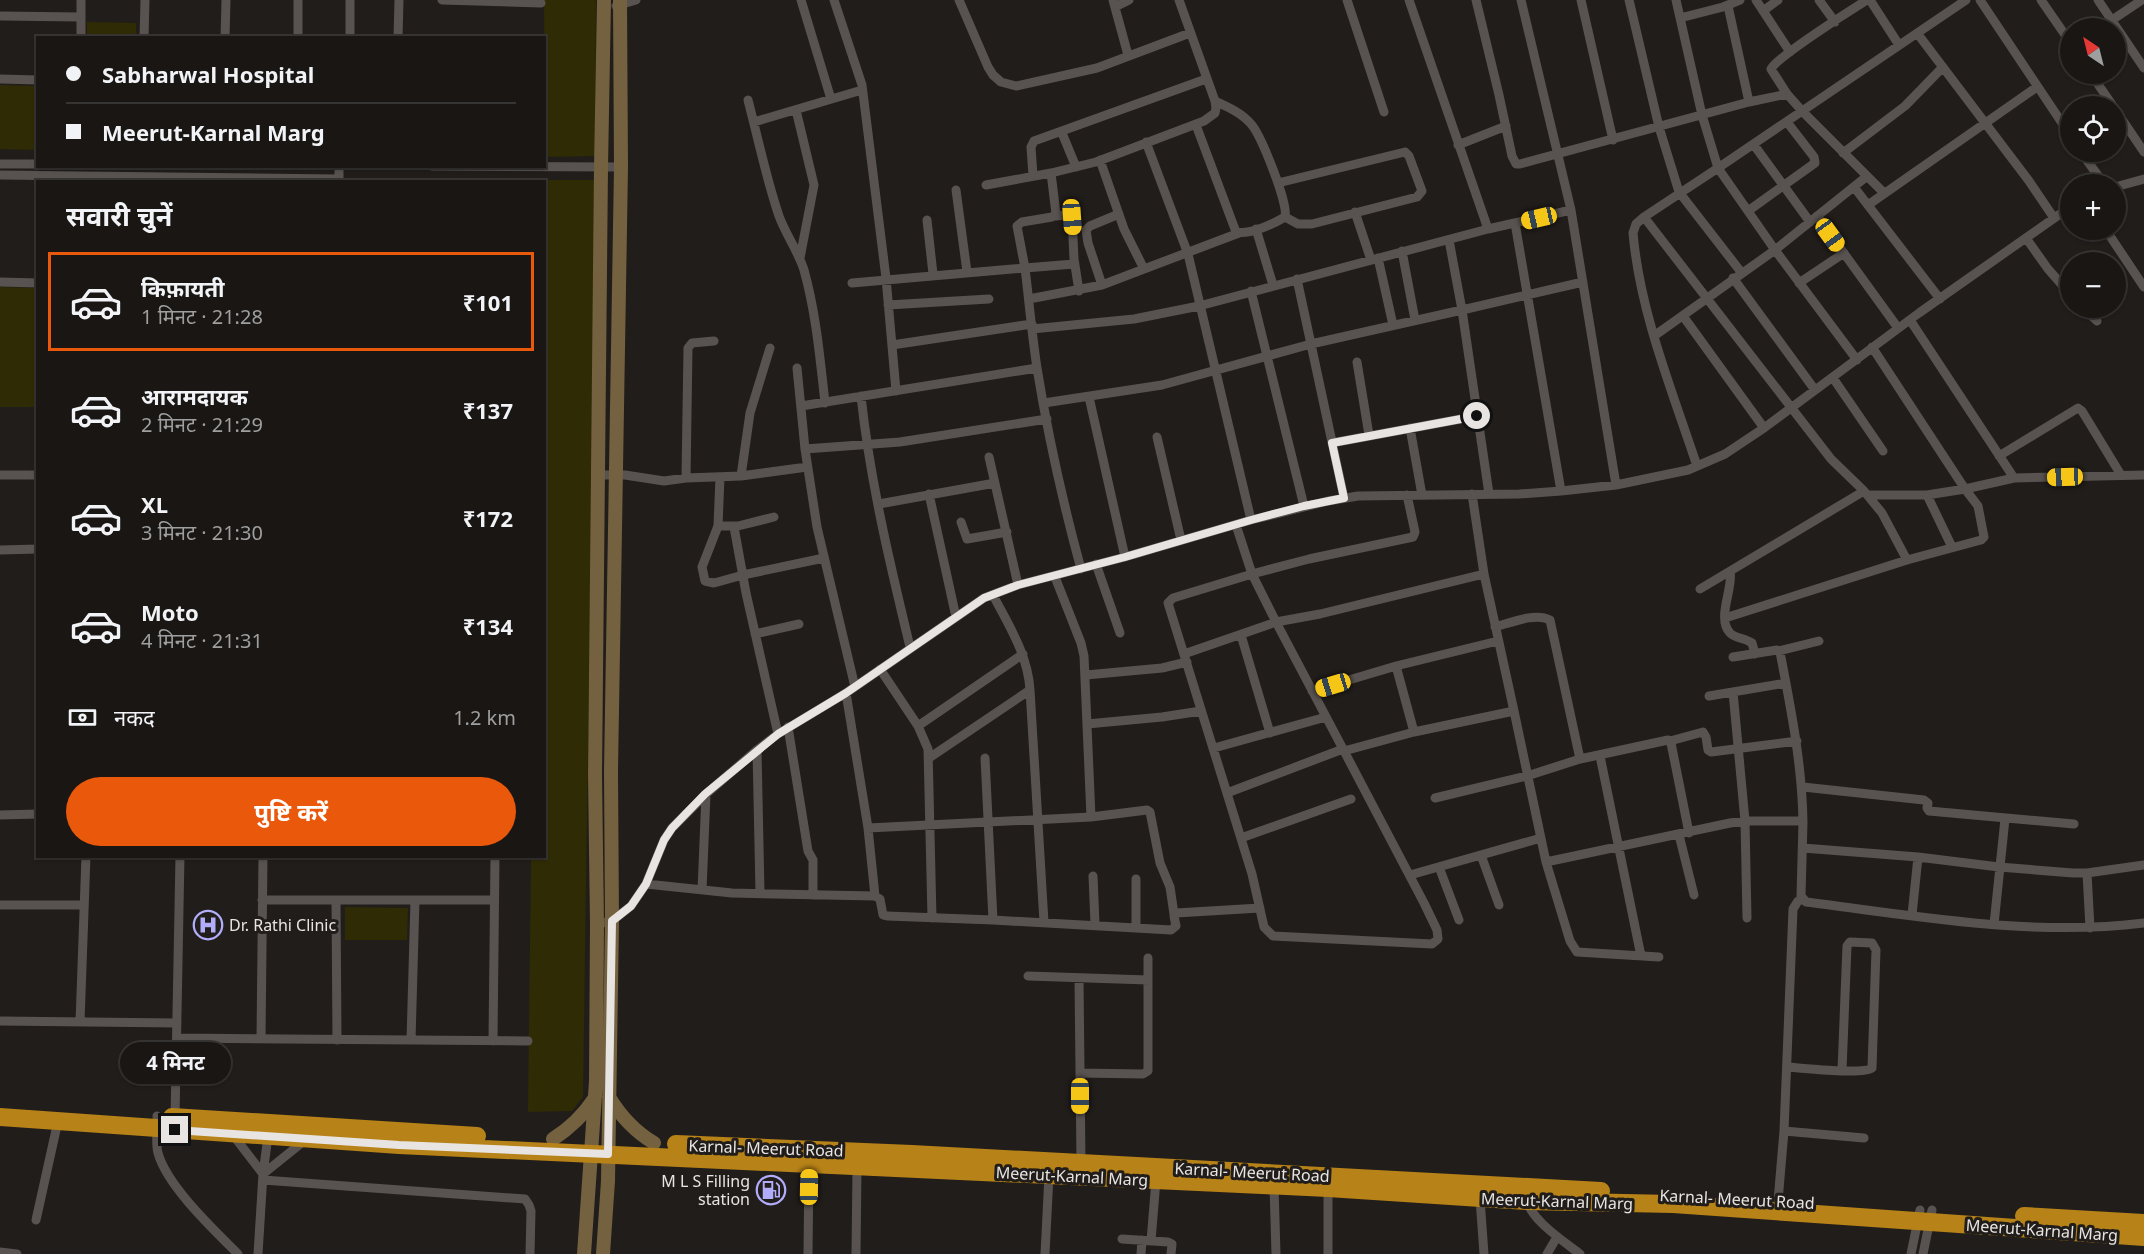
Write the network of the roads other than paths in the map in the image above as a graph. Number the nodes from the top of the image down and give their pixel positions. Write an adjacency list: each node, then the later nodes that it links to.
1 (81, 0): 40 (street)
2 (145, 0): 49 (street)
3 (226, 0): 50 (street)
4 (298, 0): 51 (street)
5 (350, 0): 52 (street)
6 (399, 0): 53 (street)
7 (442, 0): 8 (street)
8 (473, 0): 32 (street)
9 (636, 0): 34 (street)
10 (801, 0): 66 (street)
11 (834, 0): 64 (street)
12 (959, 0): 57 (street)
13 (1129, 0): 35 (street)
14 (1179, 0): 46 (street)
15 (1347, 0): 71 (street)
16 (1409, 0): 85 (street)
17 (1476, 0): 79 (street)
18 (1521, 0): 89 (street)
19 (1581, 0): 83 (street)
20 (1629, 0): 81 (street)
21 (1676, 0): 41 (street)
22 (1740, 0): 37 (street)
23 (1756, 0): 38 (street)
24 (1778, 0): 38 (street)
25 (1819, 0): 44 (street)
26 (1869, 0): 44 (street); 55 (street)
27 (1966, 0): 47 (street)
28 (1980, 0): 63 (street)
29 (2042, 0): 45 (street)
30 (2098, 0): 42 (street)
31 (2142, 0): 43 (street)
32 (515, 1): 33 (street)
33 (541, 3)
34 (620, 3): 36 (street); 93 (street)
35 (1114, 3): 57 (street)
36 (604, 4): 97 (street)
37 (1722, 4): 41 (street); 69 (street)
38 (1763, 11): 56 (street)
39 (0, 16): 40 (street)
40 (81, 17): 48 (street)
41 (1680, 18): 73 (street)
42 (2110, 18)
43 (2116, 18)
44 (1835, 22): 56 (street)
45 (2060, 27)
46 (1190, 33): 57 (street); 62 (street)
47 (1917, 33): 55 (street); 58 (street)
48 (81, 36)
49 (144, 36)
50 (225, 36)
51 (298, 36)
52 (350, 36)
53 (398, 36)
54 (2126, 42): 59 (street)
55 (1899, 45): 72 (street)
56 (1790, 52): 65 (street)
57 (1128, 55)
58 (1943, 67): 77 (street); 88 (street)
59 (2144, 68)
60 (0, 79): 61 (street)
61 (36, 80)
62 (1206, 80): 68 (street); 82 (street)
63 (2037, 87): 74 (street); 77 (street)
64 (862, 90): 66 (street); 145 (street)
65 (1787, 94): 69 (street); 72 (street)
66 (831, 99): 70 (street)
67 (748, 100): 75 (street)
68 (1215, 102): 78 (street); 106 (street)
69 (1749, 102): 73 (street)
70 (796, 110): 75 (street); 137 (street)
71 (1384, 112)
72 (1803, 112): 76 (street); 88 (street)
73 (1702, 115): 81 (street); 98 (street)
74 (2060, 120)
75 (754, 122): 137 (street)
76 (1787, 122): 86 (street); 109 (street)
77 (1985, 123): 113 (street); 124 (street)
78 (1196, 125): 84 (street); 129 (street)
79 (1506, 126): 85 (street); 89 (street)
80 (2126, 126): 87 (street)
81 (1659, 127): 83 (street); 112 (street)
82 (1062, 133): 94 (street); 101 (street)
83 (1613, 140): 89 (street)
84 (1146, 141): 90 (street); 136 (street)
85 (1458, 145): 128 (street)
86 (1754, 145): 98 (street); 109 (street)
87 (2144, 152)
88 (1843, 153): 103 (street)
89 (1558, 155): 115 (street)
90 (1100, 160): 94 (street); 118 (street)
91 (0, 164): 92 (street)
92 (36, 164)
93 (621, 167): 97 (street); 213 (street)
94 (1076, 167): 99 (street)
95 (223, 168): 102 (street)
96 (546, 168): 97 (street)
97 (601, 168): 212 (street)
98 (1718, 168): 112 (street); 116 (street)
99 (1051, 173): 101 (street); 120 (street)
100 (0, 175): 102 (street)
101 (1033, 176): 108 (street)
102 (222, 177): 105 (street)
103 (1866, 177): 110 (street); 113 (street)
104 (2144, 179): 107 (street)
105 (339, 180)
106 (1278, 183): 117 (street); 121 (street)
107 (2126, 184)
108 (986, 185)
109 (1783, 185): 116 (street); 123 (street)
110 (1854, 187): 114 (street); 123 (street)
111 (956, 190): 142 (street)
112 (1679, 192): 122 (street); 144 (street)
113 (1884, 193): 114 (street)
114 (1868, 205): 162 (street)
115 (1571, 210): 126 (street); 148 (street)
116 (1748, 211): 133 (street)
117 (1355, 212): 121 (street); 138 (street)
118 (1119, 214): 141 (street); 153 (street)
119 (2060, 214): 124 (street)
120 (1055, 216): 139 (street); 140 (street)
121 (1285, 217): 127 (street)
122 (1644, 217): 159 (street); 174 (street)
123 (1813, 219): 133 (street); 135 (street)
124 (2054, 219): 130 (street)
125 (927, 220): 143 (street)
126 (1515, 223): 128 (street); 158 (street)
127 (1256, 229): 129 (street); 154 (street)
128 (1488, 229): 131 (street)
129 (1239, 233): 136 (street)
130 (2026, 238): 152 (street); 162 (street)
131 (1449, 240): 134 (street); 165 (street)
132 (2113, 240): 155 (street)
133 (1775, 250): 144 (street); 151 (street)
134 (1402, 251): 138 (street); 168 (street)
135 (1844, 253): 151 (street); 173 (street)
136 (1188, 254): 141 (street); 164 (street)
137 (800, 258): 191 (street)
138 (1374, 259): 146 (street); 171 (street)
139 (1074, 264): 140 (street); 156 (street)
140 (1024, 268): 142 (street); 161 (street)
141 (1144, 269): 153 (street)
142 (967, 272): 143 (street)
143 (933, 274): 145 (street)
144 (1737, 275): 159 (street); 187 (street)
145 (886, 278): 150 (street); 163 (street)
146 (1297, 279): 154 (street); 176 (street)
147 (0, 282): 149 (street)
148 (1583, 282): 158 (street); 220 (street)
149 (36, 283)
150 (852, 283)
151 (1799, 283): 181 (street)
152 (2060, 283)
153 (1102, 285): 156 (street)
154 (1273, 285): 157 (street)
155 (2144, 287)
156 (1079, 291): 161 (street)
157 (1251, 291): 164 (street); 180 (street)
158 (1528, 294): 165 (street); 222 (street)
159 (1707, 298): 166 (street); 194 (street)
160 (989, 299): 163 (street)
161 (1029, 299): 172 (street)
162 (1940, 299): 169 (street)
163 (888, 305): 177 (street)
164 (1199, 306): 172 (street); 185 (street)
165 (1462, 310): 168 (street); 195 (street)
166 (1683, 316): 174 (street); 198 (street)
167 (2094, 318): 170 (street)
168 (1415, 320): 171 (street)
169 (1910, 320): 173 (street); 205 (street)
170 (2097, 321)
171 (1393, 325): 176 (street)
172 (1032, 327): 177 (street); 184 (street)
173 (1898, 328): 178 (street)
174 (1654, 336): 207 (street)
175 (714, 341): 217 (street)
176 (1311, 344): 180 (street); 201 (street)
177 (892, 345): 188 (street)
178 (1872, 347): 181 (street); 221 (street)
179 (770, 348): 215 (street)
180 (1268, 357): 185 (street); 232 (street)
181 (1857, 360): 186 (street)
182 (1357, 362): 199 (street)
183 (797, 368): 193 (street)
184 (1037, 368): 188 (street); 192 (street)
185 (1216, 372): 190 (street); 234 (street)
186 (1833, 378): 187 (street); 204 (street)
187 (1815, 390): 194 (street)
188 (896, 391): 189 (street)
189 (861, 396): 191 (street); 202 (street)
190 (1089, 397): 192 (street); 244 (street)
191 (825, 403): 193 (street)
192 (1044, 403): 196 (street)
193 (801, 406): 203 (street)
194 (1792, 407): 198 (street); 223 (street)
195 (1477, 416): 197 (street); 226 (street)
196 (1047, 419): 202 (street); 248 (street)
197 (1410, 428): 199 (street); 228 (street)
198 (1764, 428): 207 (street)
199 (1369, 435): 201 (street)
200 (1158, 437): 240 (street)
201 (1332, 443): 230 (street)
202 (866, 445): 203 (street); 231 (street)
203 (805, 449): 208 (street)
204 (1883, 451)
205 (1999, 456): 214 (street); 218 (street)
206 (989, 457): 219 (street)
207 (1697, 466): 220 (street)
208 (807, 467): 215 (street); 245 (street)
209 (2144, 474): 214 (street)
210 (0, 475): 211 (street)
211 (36, 475)
212 (598, 475): 213 (street); 362 (street)
213 (615, 475): 217 (street); 359 (street)
214 (2121, 475): 218 (street)
215 (741, 476): 216 (street)
216 (720, 477): 217 (street); 236 (street)
217 (686, 478)
218 (2014, 478): 221 (street)
219 (995, 483): 224 (street); 239 (street)
220 (1616, 485): 222 (street)
221 (1965, 489): 229 (street); 241 (street)
222 (1561, 491): 226 (street)
223 (1866, 493): 229 (street); 246 (street); 249 (street)
224 (930, 494): 231 (street); 257 (street)
225 (1472, 494): 226 (street); 228 (street); 251 (street)
226 (1489, 494)
227 (1407, 495): 228 (street); 230 (street); 250 (street)
228 (1422, 495)
229 (1927, 495): 241 (street)
230 (1344, 498): 232 (street)
231 (879, 504): 267 (street)
232 (1304, 506): 234 (street)
233 (774, 517): 238 (street)
234 (1251, 520): 237 (street)
235 (961, 522): 239 (street)
236 (718, 525): 238 (street); 252 (street)
237 (1236, 525): 240 (street); 250 (street)
238 (734, 527): 252 (street)
239 (1007, 532): 254 (street)
240 (1181, 540): 244 (street)
241 (1952, 547): 246 (street)
242 (36, 549): 243 (street)
243 (0, 550)
244 (1125, 557): 247 (street)
245 (824, 558): 252 (street); 277 (street)
246 (1907, 560): 258 (street)
247 (1096, 564): 248 (street); 262 (street)
248 (1081, 569): 253 (street)
249 (1730, 571): 255 (street); 258 (street)
250 (1252, 574): 259 (street); 272 (street)
251 (1485, 574): 259 (street); 261 (street)
252 (743, 575): 263 (street)
253 (1055, 577): 254 (street); 275 (street)
254 (1018, 585): 256 (street)
255 (1700, 589)
256 (993, 595): 257 (street); 269 (street)
257 (956, 617): 267 (street)
258 (1725, 618): 270 (street)
259 (1276, 622): 264 (street); 279 (street)
260 (799, 624): 263 (street)
261 (1495, 627): 265 (street); 301 (street)
262 (1120, 633)
263 (755, 634): 291 (street)
264 (1241, 635): 272 (street); 290 (street)
265 (1498, 641): 273 (street); 284 (street)
266 (1819, 641): 268 (street)
267 (910, 647): 274 (street)
268 (1779, 651): 270 (street); 276 (street)
269 (1023, 654): 278 (street); 287 (street)
270 (1755, 654): 271 (street)
271 (1733, 657)
272 (1185, 658): 275 (street); 283 (street)
273 (1396, 666): 279 (street); 289 (street)
274 (880, 669): 277 (street); 287 (street)
275 (1086, 675): 286 (street)
276 (1786, 683): 280 (street); 293 (street)
277 (855, 687): 281 (street)
278 (1030, 690): 300 (street); 311 (street)
279 (1312, 691): 285 (street)
280 (1733, 692): 282 (street); 294 (street)
281 (846, 693): 288 (street); 318 (street)
282 (1709, 696)
283 (1201, 711): 286 (street); 295 (street)
284 (1514, 711): 289 (street); 302 (street)
285 (1326, 717): 290 (street); 297 (street)
286 (1087, 724): 310 (street)
287 (918, 726): 300 (street)
288 (788, 727): 291 (street); 341 (street)
289 (1413, 732): 297 (street)
290 (1270, 733): 295 (street)
291 (778, 734): 296 (street)
292 (1670, 741): 294 (street); 298 (street); 319 (street)
293 (1797, 741): 294 (street); 303 (street)
294 (1738, 747): 313 (street)
295 (1214, 748): 304 (street)
296 (757, 750): 305 (street); 340 (street)
297 (1343, 750): 304 (street); 336 (street)
298 (1600, 756): 301 (street); 322 (street)
299 (985, 758): 314 (street)
300 (929, 759): 316 (street)
301 (1580, 759): 302 (street)
302 (1527, 776): 306 (street); 321 (street)
303 (1803, 787): 312 (street); 315 (street)
304 (1227, 793): 320 (street)
305 (705, 794): 338 (street); 339 (street)
306 (1435, 798)
307 (1351, 800): 320 (street)
308 (36, 814): 309 (street)
309 (0, 815)
310 (1091, 817): 311 (street); 353 (street)
311 (1038, 819): 314 (street); 360 (street)
312 (2004, 819): 317 (street); 333 (street)
313 (1745, 821): 315 (street); 319 (street); 356 (street)
314 (988, 822): 316 (street); 357 (street)
315 (1803, 822): 323 (street)
316 (931, 824): 318 (street); 355 (street)
317 (2074, 824)
318 (868, 828): 343 (street)
319 (1684, 834): 322 (street); 342 (street)
320 (1241, 838): 352 (street)
321 (1541, 838): 324 (street); 330 (street)
322 (1620, 847): 330 (street); 367 (street)
323 (1803, 848): 325 (street); 348 (street)
324 (1481, 855): 332 (street); 351 (street)
325 (1918, 857): 333 (street); 354 (street)
326 (86, 858): 350 (street)
327 (180, 858): 375 (street)
328 (263, 858): 344 (street)
329 (495, 858): 347 (street)
330 (1546, 862): 367 (street)
331 (2144, 865): 334 (street)
332 (1439, 867): 336 (street); 358 (street)
333 (1999, 867): 334 (street); 364 (street)
334 (2087, 873): 366 (street)
335 (1093, 876): 363 (street)
336 (1410, 876): 352 (street)
337 (1136, 879): 365 (street)
338 (646, 884): 339 (street); 359 (street)
339 (702, 890): 340 (street)
340 (760, 893): 341 (street)
341 (813, 895): 343 (street)
342 (1694, 895)
343 (875, 896): 355 (street)
344 (262, 900): 345 (street); 377 (street)
345 (336, 900): 346 (street); 378 (street)
346 (415, 900): 347 (street); 379 (street)
347 (494, 900): 380 (street)
348 (1803, 900): 354 (street); 382 (street)
349 (0, 905): 350 (street)
350 (84, 905): 374 (street)
351 (1498, 905)
352 (1260, 908): 353 (street)
353 (1174, 914): 365 (street)
354 (1912, 915): 364 (street)
355 (932, 918): 357 (street)
356 (1747, 918)
357 (993, 920): 360 (street)
358 (1459, 920)
359 (612, 921): 362 (street); 385 (street)
360 (1044, 922): 363 (street)
361 (2144, 923): 366 (street)
362 (597, 924): 386 (street)
363 (1095, 924): 365 (street)
364 (1994, 924): 366 (street)
365 (1136, 927)
366 (2090, 928)
367 (1641, 956): 368 (street)
368 (1659, 957)
369 (1148, 958): 372 (street)
370 (1028, 976): 371 (street)
371 (1079, 979): 372 (street); 384 (street)
372 (1148, 980): 384 (street)
373 (0, 1021): 374 (street)
374 (80, 1022): 375 (street)
375 (177, 1023): 376 (street)
376 (177, 1038): 377 (street); 390 (street)
377 (261, 1039): 378 (street)
378 (337, 1040): 379 (street)
379 (411, 1040): 380 (street)
380 (493, 1041): 381 (street)
381 (528, 1041)
382 (1786, 1067): 383 (street); 391 (street)
383 (1842, 1070): 383 (street)
384 (1080, 1073): 399 (street)
385 (609, 1097): 397 (street); 398 (street)
386 (595, 1098): 396 (street); 398 (street)
387 (0, 1106): 390 (highway, Karnal- Meerut Road)
388 (0, 1117): 389 (highway, Meerut-Karnal Marg)
389 (58, 1121): 390 (highway, Meerut-Karnal Marg); 411 (street)
390 (166, 1123): 392 (highway, Meerut-Karnal Marg); 396 (highway, Karnal- Meerut Road); 419 (street)
391 (1784, 1131): 395 (street); 409 (street)
392 (233, 1135): 393 (highway, Meerut-Karnal Marg); 403 (street)
393 (268, 1136): 394 (highway, Meerut-Karnal Marg); 403 (street)
394 (306, 1138): 398 (highway, Meerut-Karnal Marg); 403 (street)
395 (1864, 1138)
396 (553, 1139): 398 (highway, Karnal- Meerut Road)
397 (654, 1143): 398 (highway, Karnal- Meerut Road); 399 (highway, Karnal- Meerut Road)
398 (600, 1148): 400 (highway, Meerut-Karnal Marg); 422 (street); 423 (street)
399 (1081, 1163): 407 (highway, Karnal- Meerut Road)
400 (809, 1164): 401 (highway, Meerut-Karnal Marg); 424 (street)
401 (857, 1168): 402 (highway, Meerut-Karnal Marg); 425 (street)
402 (1048, 1174): 404 (highway, Meerut-Karnal Marg); 426 (street)
403 (263, 1177): 420 (street); 421 (street)
404 (1156, 1180): 405 (highway, Meerut-Karnal Marg); 416 (street)
405 (1274, 1186): 406 (highway, Meerut-Karnal Marg); 429 (street)
406 (1328, 1188): 408 (highway, Meerut-Karnal Marg); 430 (street)
407 (1528, 1194): 408 (highway, Meerut-Karnal Marg); 409 (highway, Karnal- Meerut Road); 410 (highway, Meerut-Karnal Marg); 413 (street)
408 (1480, 1199): 431 (street)
409 (1778, 1201): 410 (highway, Karnal- Meerut Road)
410 (1925, 1215): 412 (highway, Karnal- Meerut Road); 414 (highway, Meerut-Karnal Marg); 434 (street); 435 (street)
411 (36, 1220)
412 (2144, 1223)
413 (1557, 1237): 432 (street); 433 (street)
414 (2144, 1237)
415 (1122, 1239): 416 (street)
416 (1147, 1240): 427 (street); 428 (street)
417 (0, 1252): 418 (street)
418 (17, 1254)
419 (238, 1254)
420 (258, 1254)
421 (530, 1254)
422 (584, 1254)
423 (603, 1254)
424 (808, 1254)
425 (855, 1254)
426 (1045, 1254)
427 (1141, 1254)
428 (1171, 1254)
429 (1276, 1254)
430 (1328, 1254)
431 (1484, 1254)
432 (1546, 1254)
433 (1581, 1254)
434 (1911, 1254)
435 (1923, 1254)

